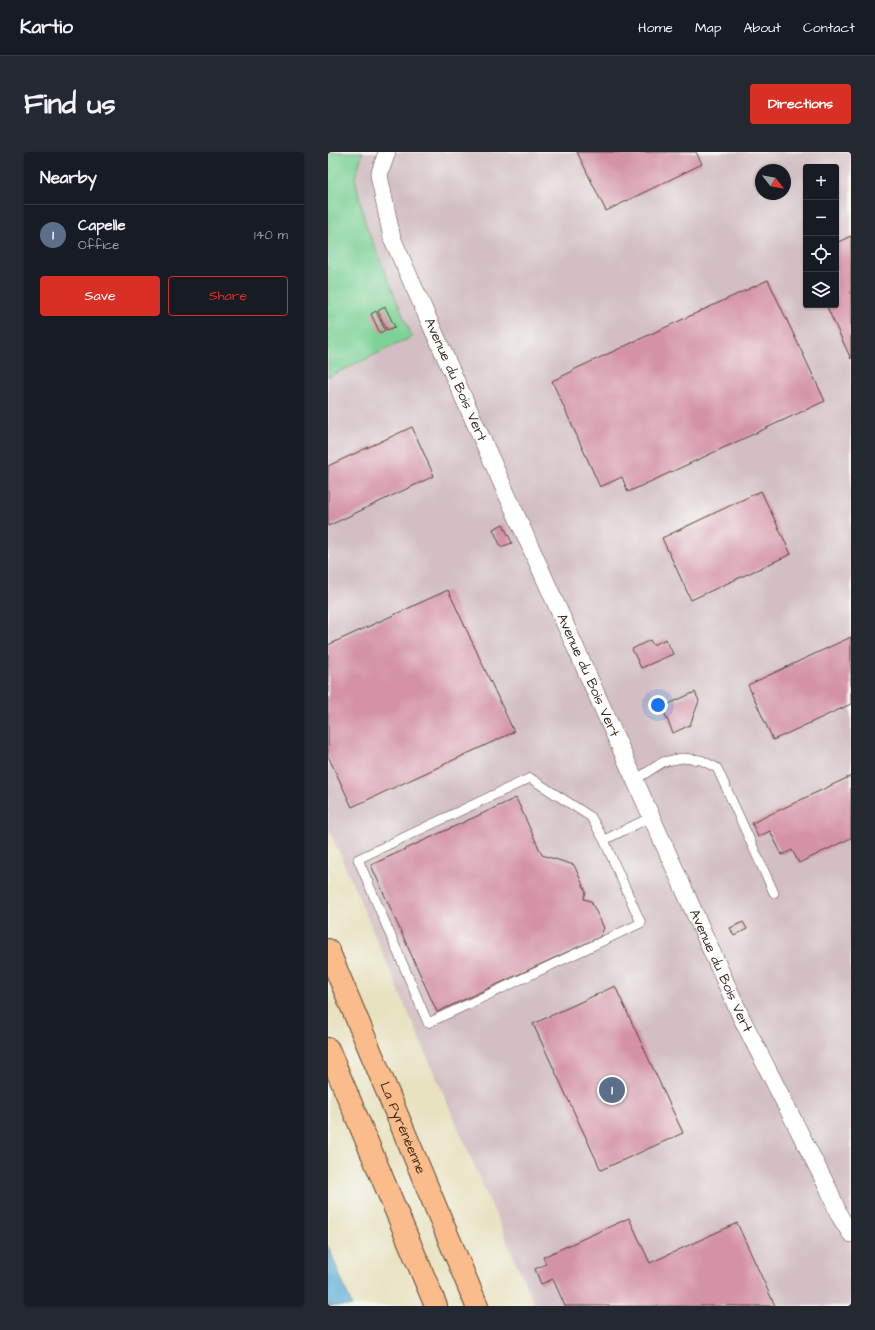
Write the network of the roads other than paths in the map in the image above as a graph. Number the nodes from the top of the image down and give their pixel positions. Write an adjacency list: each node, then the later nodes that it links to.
1 (386, 152): 2 (street, Avenue du Bois Vert)
2 (635, 780): 3 (street, Avenue du Bois Vert); 5 (lane)
3 (651, 817): 4 (lane); 8 (street, Avenue du Bois Vert)
4 (604, 840): 4 (lane)
5 (774, 892)
6 (328, 950): 12 (highway, La Pyrénéenne)
7 (328, 1049): 11 (highway)
8 (830, 1190): 9 (street, Avenue du Bois Vert); 10 (street, Avenue du Bois Vert)
9 (851, 1214)
10 (851, 1234)
11 (436, 1306)
12 (477, 1306)

